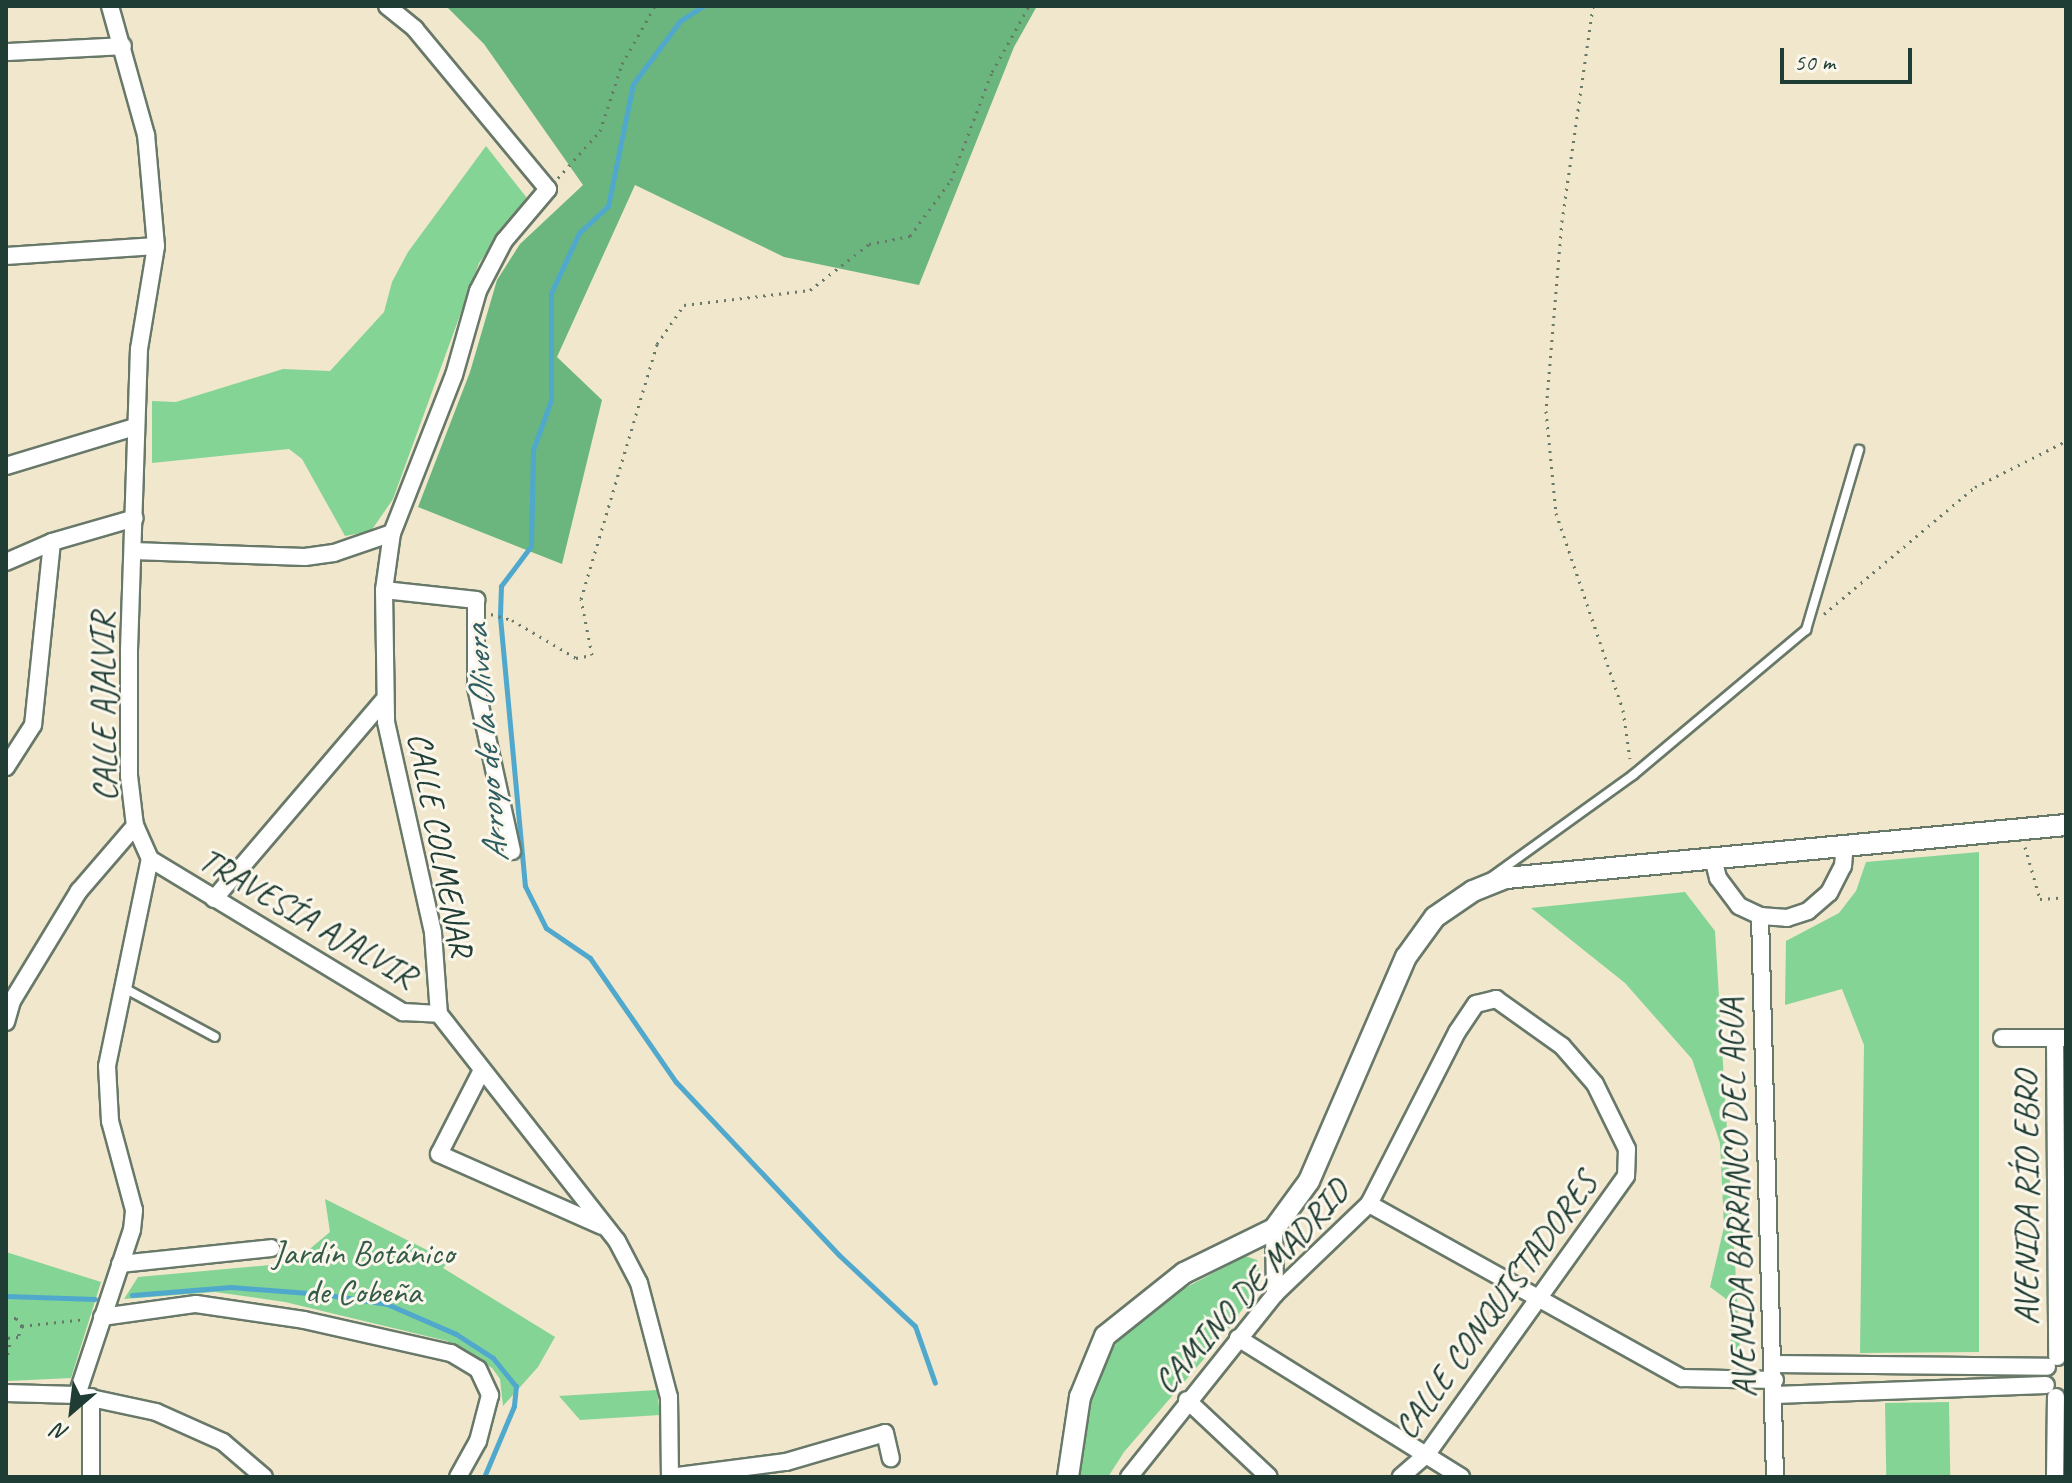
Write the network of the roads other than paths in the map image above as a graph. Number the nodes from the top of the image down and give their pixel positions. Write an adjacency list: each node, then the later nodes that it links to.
1 (110, 6): 3 (street, CALLE AJALVIR)
2 (387, 6): 11 (street, CALLE COLMENAR)
3 (123, 46): 4 (street); 5 (street, CALLE AJALVIR)
4 (6, 52)
5 (156, 246): 6 (street); 7 (street, CALLE AJALVIR)
6 (6, 256)
7 (134, 427): 9 (street); 10 (street, CALLE AJALVIR)
8 (1859, 450): 24 (lane)
9 (6, 466)
10 (135, 518): 12 (street); 13 (street, CALLE AJALVIR)
11 (392, 533): 13 (street); 15 (street, CALLE COLMENAR)
12 (52, 542): 14 (street); 17 (street)
13 (133, 551): 19 (street, CALLE AJALVIR)
14 (6, 562)
15 (384, 590): 16 (street, CALLE COLMENAR); 21 (street)
16 (384, 700): 25 (street); 29 (street, CALLE COLMENAR)
17 (6, 767)
18 (2066, 825): 20 (street)
19 (135, 826): 23 (street, CALLE AJALVIR); 30 (street)
20 (1845, 845): 22 (street); 26 (street)
21 (512, 851)
22 (1713, 858): 24 (street); 26 (street)
23 (150, 859): 25 (street, TRAVESÍA AJALVIR); 27 (street)
24 (1473, 891): 37 (street)
25 (214, 899): 29 (street, TRAVESÍA AJALVIR)
26 (1760, 916): 45 (street, AVENIDA BARRANCO DEL AGUA)
27 (124, 987): 31 (lane); 39 (street)
28 (1476, 1004): 35 (street, CAMINO DE MADRID); 41 (street, CALLE CONQUISTADORES)
29 (439, 1014): 34 (street)
30 (6, 1022)
31 (215, 1037)
32 (2002, 1038): 33 (street)
33 (2060, 1038): 44 (street, AVENIDA RÍO EBRO)
34 (481, 1072): 36 (street); 36 (street)
35 (1369, 1204): 40 (street, CAMINO DE MADRID); 41 (street)
36 (606, 1228): 55 (street)
37 (1274, 1229): 40 (street); 56 (street)
38 (271, 1248): 39 (street)
39 (120, 1264): 42 (street)
40 (1275, 1294): 43 (street, CAMINO DE MADRID)
41 (1542, 1299): 45 (street); 50 (street, CALLE CONQUISTADORES)
42 (102, 1317): 48 (street); 54 (street)
43 (1238, 1338): 49 (street, CAMINO DE MADRID); 50 (street)
44 (2057, 1359): 45 (street); 47 (street, AVENIDA RÍO EBRO)
45 (1775, 1380): 47 (street); 61 (street, AVENIDA BARRANCO DEL AGUA)
46 (6, 1393): 48 (street)
47 (2056, 1394): 62 (street)
48 (84, 1396): 52 (street); 53 (street)
49 (1187, 1400): 57 (street, CAMINO DE MADRID); 58 (street)
50 (1427, 1454): 59 (street, CALLE CONQUISTADORES); 60 (street)
51 (891, 1458): 55 (street)
52 (91, 1477)
53 (264, 1477)
54 (458, 1477)
55 (670, 1477)
56 (1068, 1477)
57 (1129, 1477)
58 (1269, 1477)
59 (1401, 1477)
60 (1461, 1477)
61 (1775, 1477)
62 (2055, 1477)

